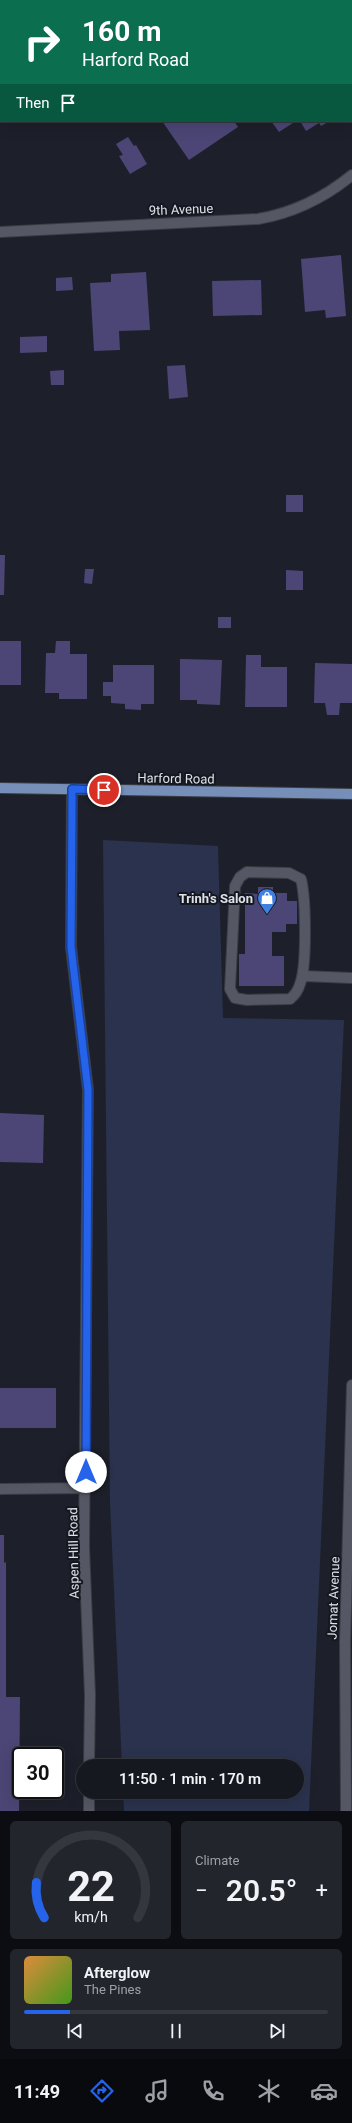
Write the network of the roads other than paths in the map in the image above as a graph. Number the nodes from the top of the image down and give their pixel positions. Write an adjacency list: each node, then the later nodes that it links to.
1 (352, 175): 2 (street, 9th Avenue)
2 (0, 232)
3 (0, 788): 4 (main road, Harford Road)
4 (72, 789): 5 (main road, Harford Road); 9 (street, Aspen Hill Road)
5 (352, 794)
6 (303, 976): 6 (street); 7 (street)
7 (352, 978)
8 (352, 1385): 14 (street, Jomat Avenue)
9 (85, 1488): 10 (street); 11 (street, Aspen Hill Road)
10 (0, 1489)
11 (89, 1759)
12 (89, 1799): 13 (street)
13 (89, 1811)
14 (346, 1811)

